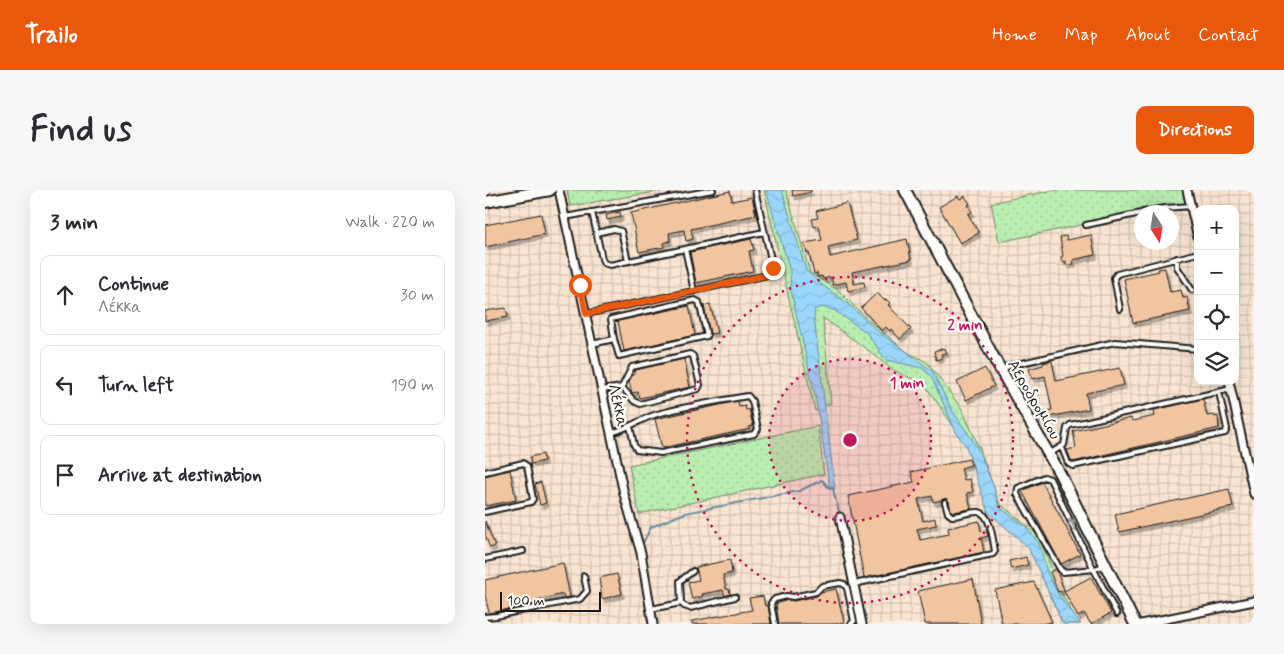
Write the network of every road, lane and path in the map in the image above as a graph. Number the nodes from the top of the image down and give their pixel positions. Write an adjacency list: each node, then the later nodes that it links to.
1 (550, 190): 7 (street)
2 (559, 190): 12 (street, Λέκκα)
3 (713, 190): 10 (lane)
4 (755, 190): 15 (lane)
5 (905, 190): 28 (street, Αεροδρομίου)
6 (1187, 190): 8 (street)
7 (485, 202)
8 (1191, 206): 9 (lane); 13 (street)
9 (1179, 207)
10 (592, 212): 12 (lane); 16 (lane)
11 (1134, 215): 14 (lane)
12 (565, 217): 24 (street, Λέκκα)
13 (1194, 220)
14 (1086, 225)
15 (764, 232): 17 (lane); 22 (lane)
16 (596, 233): 20 (lane); 20 (lane)
17 (685, 249): 20 (lane); 22 (lane)
18 (1194, 253): 19 (lane)
19 (1177, 258): 21 (lane); 23 (lane)
20 (628, 261)
21 (1192, 290)
22 (694, 291): 24 (lane)
23 (1120, 309)
24 (586, 314): 26 (street, Λέκκα)
25 (614, 339): 25 (lane); 26 (lane)
26 (592, 344): 32 (street, Λέκκα)
27 (1194, 349): 28 (lane)
28 (1002, 371): 37 (street, Αεροδρομίου)
29 (1230, 385): 31 (street)
30 (622, 386): 30 (lane); 32 (lane)
31 (1231, 389): 33 (lane); 39 (street)
32 (602, 390): 35 (street, Λέκκα)
33 (1219, 392): 36 (lane); 36 (lane)
34 (630, 426): 34 (lane); 35 (lane)
35 (611, 432): 53 (street, Λέκκα)
36 (1062, 448): 37 (lane)
37 (1049, 454): 45 (street, Αεροδρομίου)
38 (485, 472): 41 (lane)
39 (1254, 494)
40 (945, 502): 49 (lane)
41 (485, 512)
42 (840, 516): 49 (street)
43 (523, 551): 44 (lane)
44 (485, 558)
45 (1105, 565): 46 (lane); 59 (street, Αεροδρομίου)
46 (1095, 569): 46 (lane, one-way to 46); 54 (lane)
47 (693, 571): 52 (lane)
48 (584, 576): 55 (lane)
49 (853, 584): 56 (street)
50 (735, 597): 52 (lane)
51 (1254, 601): 60 (street)
52 (681, 603): 53 (lane)
53 (651, 609): 57 (street, Λέκκα)
54 (1117, 614)
55 (485, 617)
56 (857, 622): 58 (lane)
57 (653, 624)
58 (775, 624)
59 (1135, 624)
60 (1141, 624)

